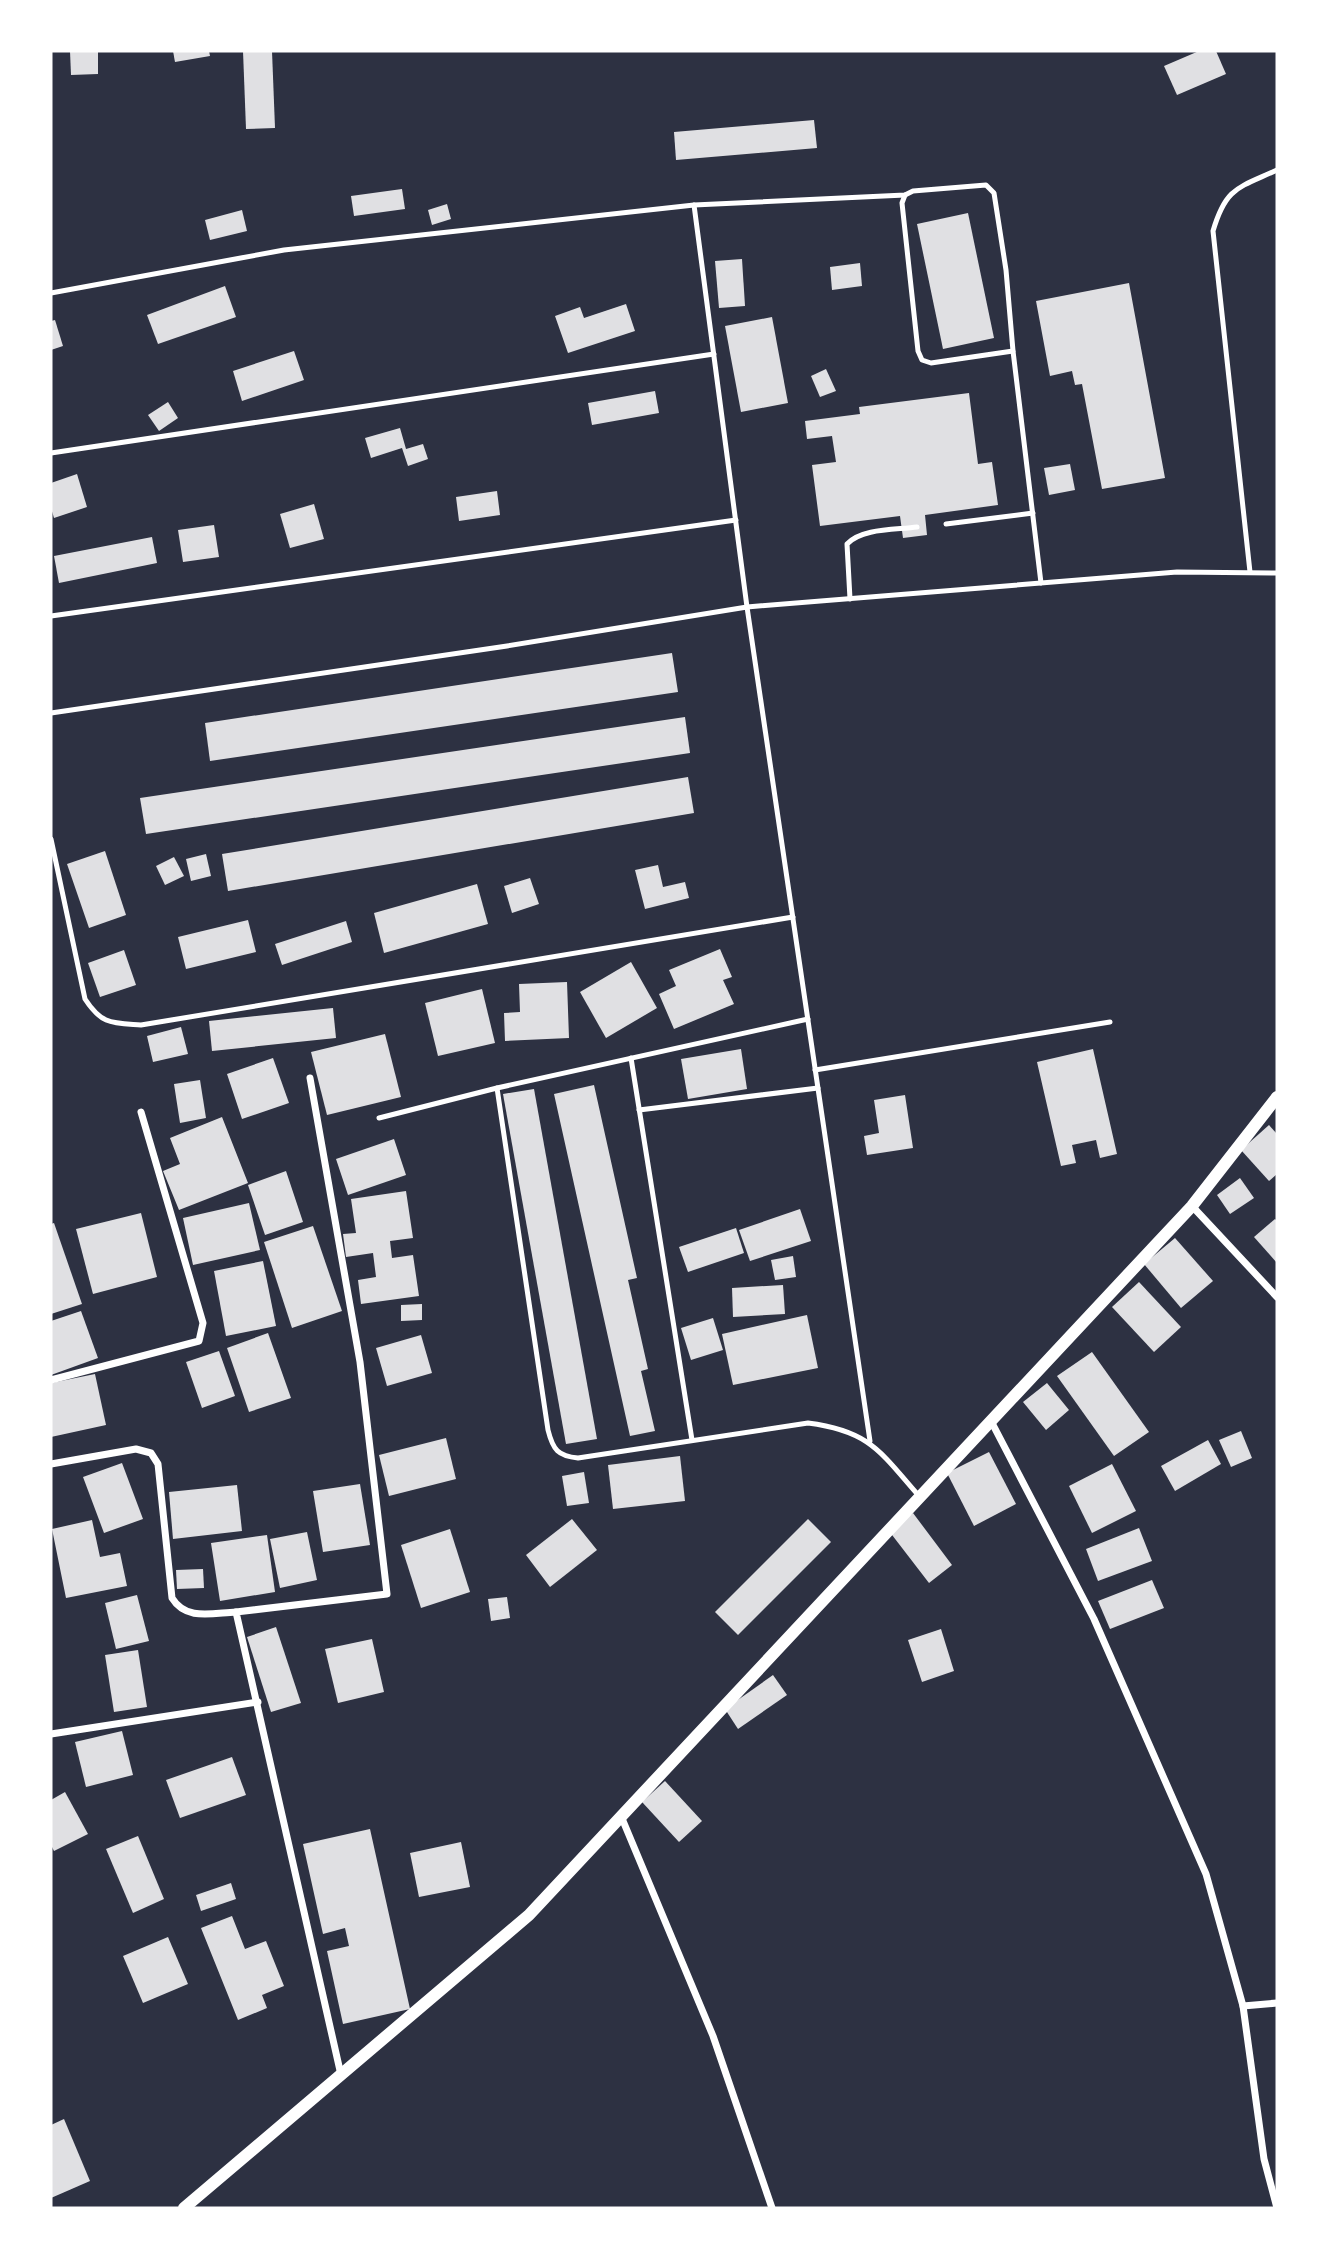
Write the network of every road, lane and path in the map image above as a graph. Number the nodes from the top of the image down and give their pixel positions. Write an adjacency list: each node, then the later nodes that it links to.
1 (1277, 170): 12 (lane)
2 (905, 195): 3 (lane); 5 (lane); 5 (lane)
3 (694, 205): 4 (lane); 6 (lane)
4 (51, 293)
5 (1013, 351): 8 (lane)
6 (714, 354): 7 (lane); 9 (lane)
7 (51, 453)
8 (1033, 513): 10 (lane); 14 (lane)
9 (736, 520): 16 (lane); 17 (lane)
10 (946, 524)
11 (917, 527): 15 (lane)
12 (1250, 572): 13 (lane); 14 (lane)
13 (1277, 573)
14 (1041, 583): 15 (lane)
15 (849, 599): 16 (lane)
16 (747, 607): 18 (lane); 20 (lane)
17 (51, 615)
18 (51, 713)
19 (51, 839): 20 (lane)
20 (793, 917): 21 (lane)
21 (808, 1019): 23 (lane); 24 (lane)
22 (1110, 1022): 24 (lane)
23 (631, 1058): 26 (lane); 29 (lane)
24 (815, 1070): 27 (lane)
25 (310, 1077): 41 (street)
26 (497, 1088): 31 (lane); 36 (lane)
27 (818, 1088): 29 (lane); 37 (lane)
28 (1277, 1097): 32 (street)
29 (639, 1110): 36 (lane)
30 (141, 1112): 34 (street)
31 (379, 1118)
32 (1192, 1206): 33 (street); 35 (street)
33 (1277, 1297)
34 (51, 1380)
35 (991, 1421): 40 (street); 46 (street)
36 (692, 1440): 37 (lane)
37 (870, 1441): 40 (lane)
38 (51, 1455): 39 (street)
39 (52, 1464): 41 (street)
40 (920, 1497): 44 (street)
41 (236, 1612): 42 (street)
42 (258, 1702): 43 (street); 47 (street)
43 (51, 1734)
44 (621, 1816): 47 (street); 49 (street)
45 (1277, 2003): 46 (street)
46 (1243, 2006): 50 (street)
47 (341, 2075): 48 (street)
48 (184, 2208)
49 (772, 2208)
50 (1277, 2208)

